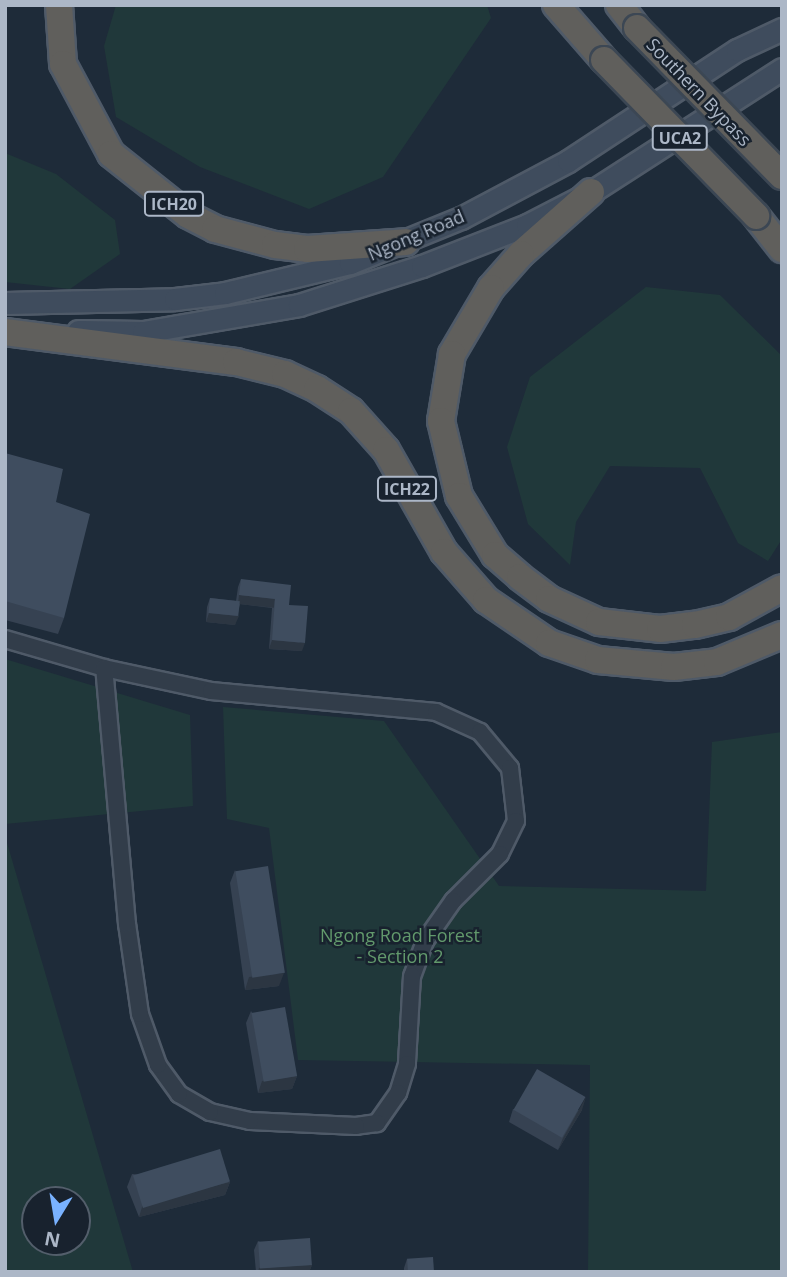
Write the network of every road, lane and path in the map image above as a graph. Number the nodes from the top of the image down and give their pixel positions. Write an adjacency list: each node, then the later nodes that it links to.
1 (60, 5): 10 (highway, ICH20)
2 (556, 5): 8 (highway, UCA2, bridge)
3 (619, 5): 6 (highway, Southern Bypass / UCA2, bridge)
4 (782, 29): 10 (main road, Ngong Road)
5 (782, 69): 7 (main road, Ngong Road)
6 (782, 176)
7 (591, 192): 13 (main road, Ngong Road); 14 (highway)
8 (756, 216): 9 (highway, UCA2); 11 (highway)
9 (782, 239)
10 (406, 242): 12 (main road, Ngong Road)
11 (782, 249)
12 (5, 303)
13 (5, 329): 15 (highway, ICH22)
14 (782, 588)
15 (782, 635)
16 (5, 639): 17 (street)
17 (104, 668): 17 (street)

